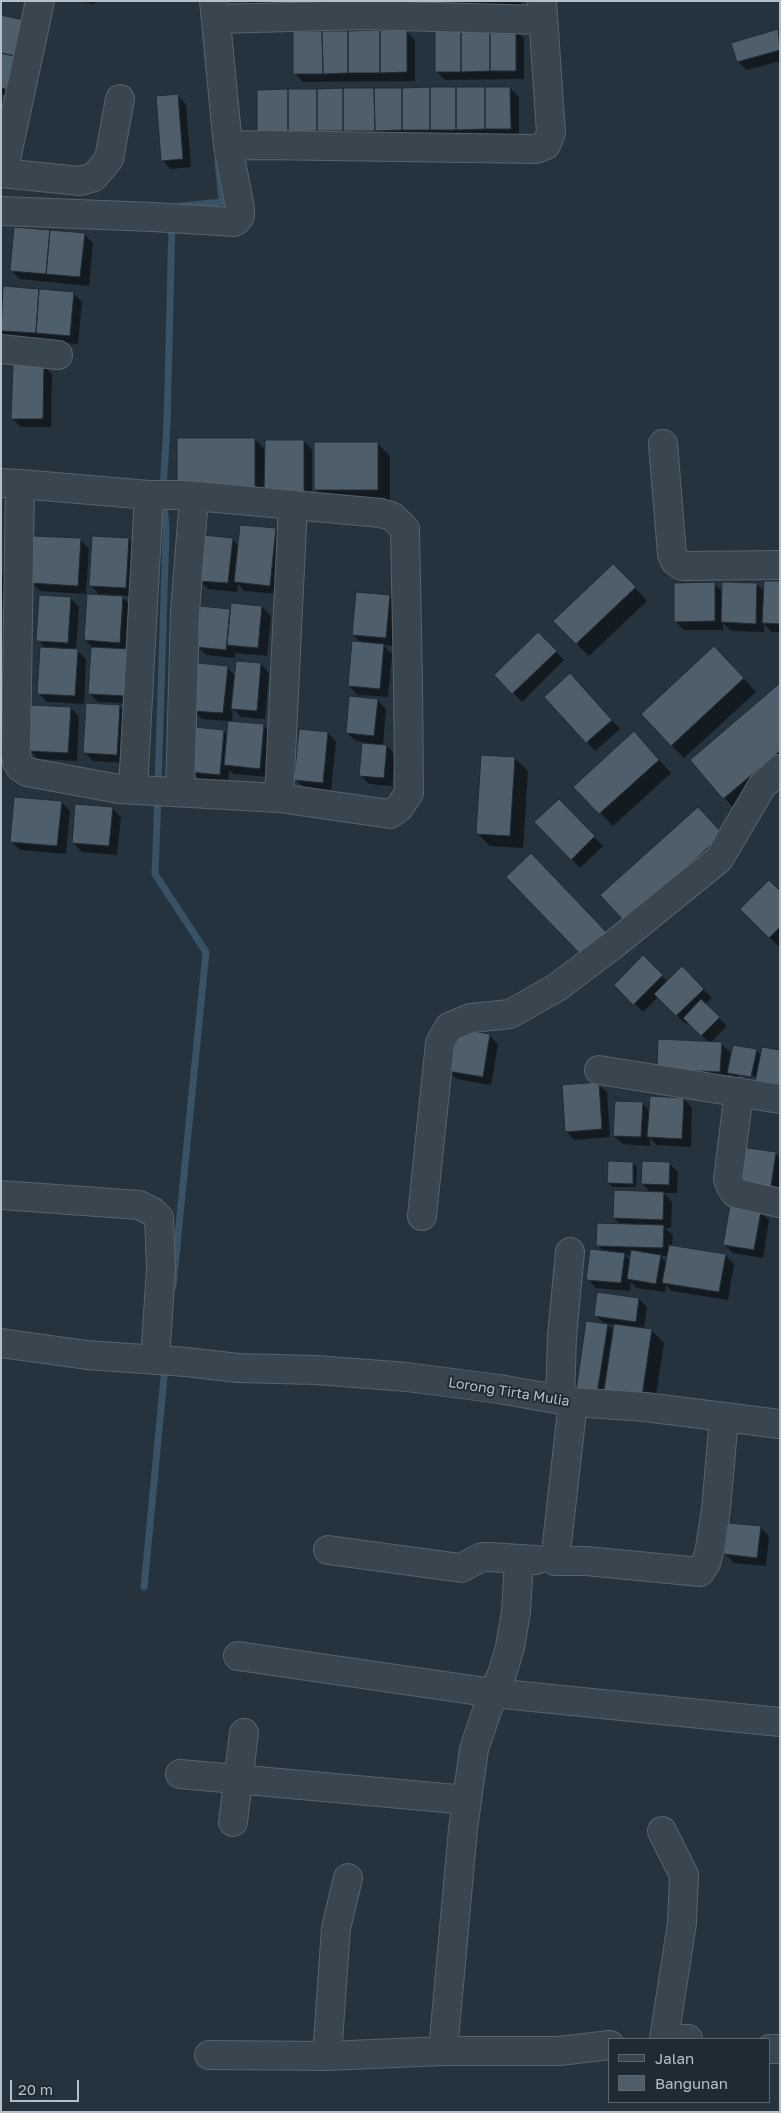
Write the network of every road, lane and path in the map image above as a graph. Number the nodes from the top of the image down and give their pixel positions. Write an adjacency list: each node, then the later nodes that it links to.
1 (40, 1): 6 (street)
2 (215, 10): 3 (street); 5 (street)
3 (543, 10): 5 (street)
4 (120, 98): 6 (street)
5 (228, 146): 7 (street)
6 (2, 173)
7 (1, 211)
8 (1, 349): 9 (street)
9 (58, 355)
10 (663, 444): 15 (street)
11 (11, 484): 12 (street); 17 (street)
12 (151, 494): 13 (street); 17 (street)
13 (189, 496): 14 (street); 18 (street)
14 (292, 505): 19 (street); 19 (street)
15 (780, 565)
16 (780, 769): 25 (street)
17 (139, 790): 18 (street)
18 (177, 792): 19 (street)
19 (279, 798)
20 (599, 1070): 21 (street)
21 (739, 1092): 22 (street); 24 (street)
22 (780, 1099)
23 (1, 1195): 28 (street)
24 (780, 1203)
25 (422, 1216)
26 (570, 1252): 29 (street)
27 (1, 1343): 28 (street, Lorong Tirta Mulia)
28 (167, 1361): 29 (street, Lorong Tirta Mulia)
29 (566, 1401): 30 (street, Lorong Tirta Mulia); 34 (street)
30 (724, 1418): 31 (street, Lorong Tirta Mulia); 34 (street)
31 (780, 1424)
32 (328, 1550): 33 (street)
33 (519, 1559): 34 (street); 36 (street)
34 (555, 1560)
35 (238, 1656): 36 (street)
36 (493, 1693): 37 (street); 41 (street)
37 (780, 1722)
38 (244, 1733): 40 (street)
39 (180, 1774): 40 (street)
40 (239, 1779): 41 (street); 42 (street)
41 (467, 1800): 47 (street)
42 (233, 1822)
43 (662, 1831): 45 (street)
44 (348, 1878): 49 (street)
45 (664, 2038)
46 (608, 2045): 47 (street)
47 (443, 2052): 49 (street)
48 (210, 2055): 49 (street)
49 (327, 2056)

